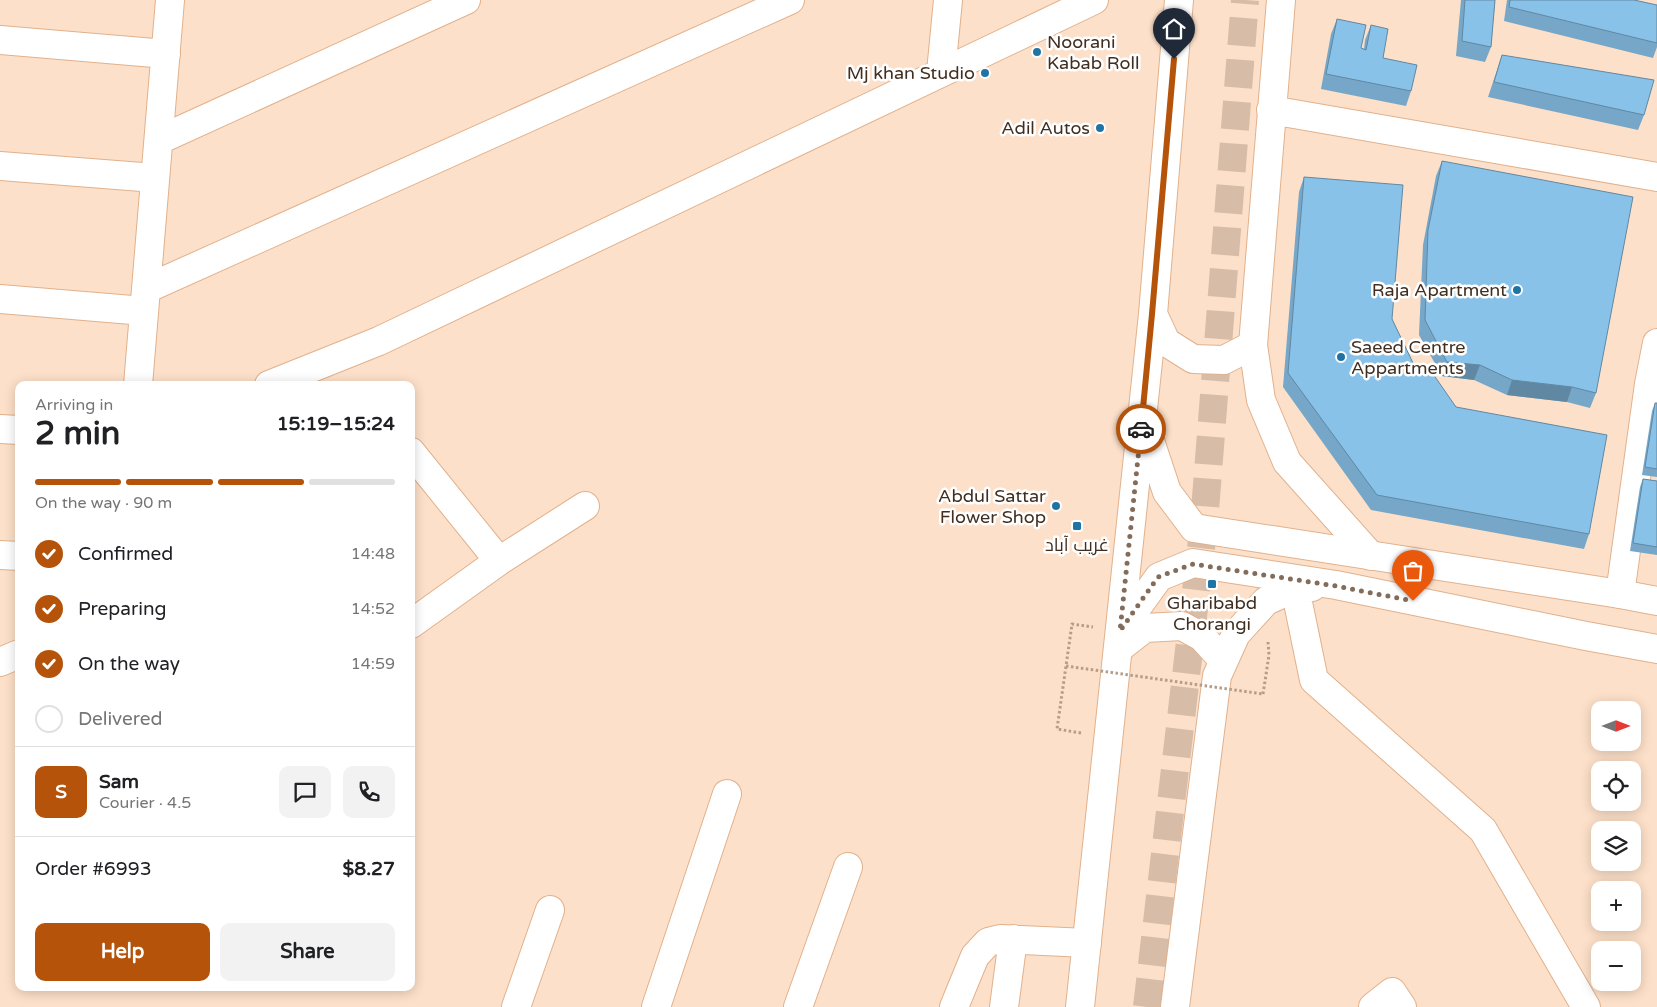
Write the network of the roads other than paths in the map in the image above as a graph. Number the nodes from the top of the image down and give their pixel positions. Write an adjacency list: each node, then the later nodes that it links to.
1 (170, 0): 9 (main road)
2 (466, 0): 12 (main road)
3 (790, 0): 17 (main road)
4 (948, 0): 10 (main road)
5 (1094, 0): 10 (main road)
6 (1179, 0): 18 (main road)
7 (1281, 0): 11 (main road)
8 (0, 40): 9 (main road)
9 (166, 54): 12 (main road)
10 (941, 72): 22 (main road)
11 (1272, 110): 14 (main road); 20 (main road)
12 (159, 140): 15 (main road)
13 (0, 166): 15 (main road)
14 (1657, 177)
15 (155, 178): 17 (main road)
16 (0, 299): 17 (main road)
17 (145, 300): 21 (main road)
18 (1152, 314): 20 (main road); 24 (main road)
19 (1657, 343): 23 (main road)
20 (1252, 345): 31 (main road)
21 (138, 381)
22 (279, 381)
23 (1653, 385): 35 (main road)
24 (1142, 417): 31 (main road); 38 (main road)
25 (0, 429): 26 (main road)
26 (15, 430)
27 (415, 457): 32 (main road)
28 (584, 506): 32 (main road)
29 (0, 555): 30 (main road)
30 (15, 556)
31 (1370, 556): 35 (main road)
32 (499, 560): 37 (main road)
33 (1336, 586): 34 (main road); 38 (main road); 39 (main road)
34 (1295, 588): 41 (main road); 57 (main road)
35 (1620, 594): 36 (main road)
36 (1657, 601)
37 (415, 621)
38 (1119, 640): 41 (main road); 47 (main road)
39 (1657, 649)
40 (15, 656): 42 (main road)
41 (1223, 660): 54 (main road)
42 (0, 662)
43 (727, 794): 49 (main road)
44 (848, 867): 50 (main road)
45 (550, 910): 48 (main road)
46 (1013, 939): 47 (main road); 51 (main road); 52 (main road)
47 (1087, 943): 53 (main road)
48 (516, 1007)
49 (656, 1007)
50 (798, 1007)
51 (954, 1007)
52 (1004, 1007)
53 (1080, 1007)
54 (1175, 1007)
55 (1373, 1007): 56 (main road)
56 (1402, 1007)
57 (1586, 1007)

